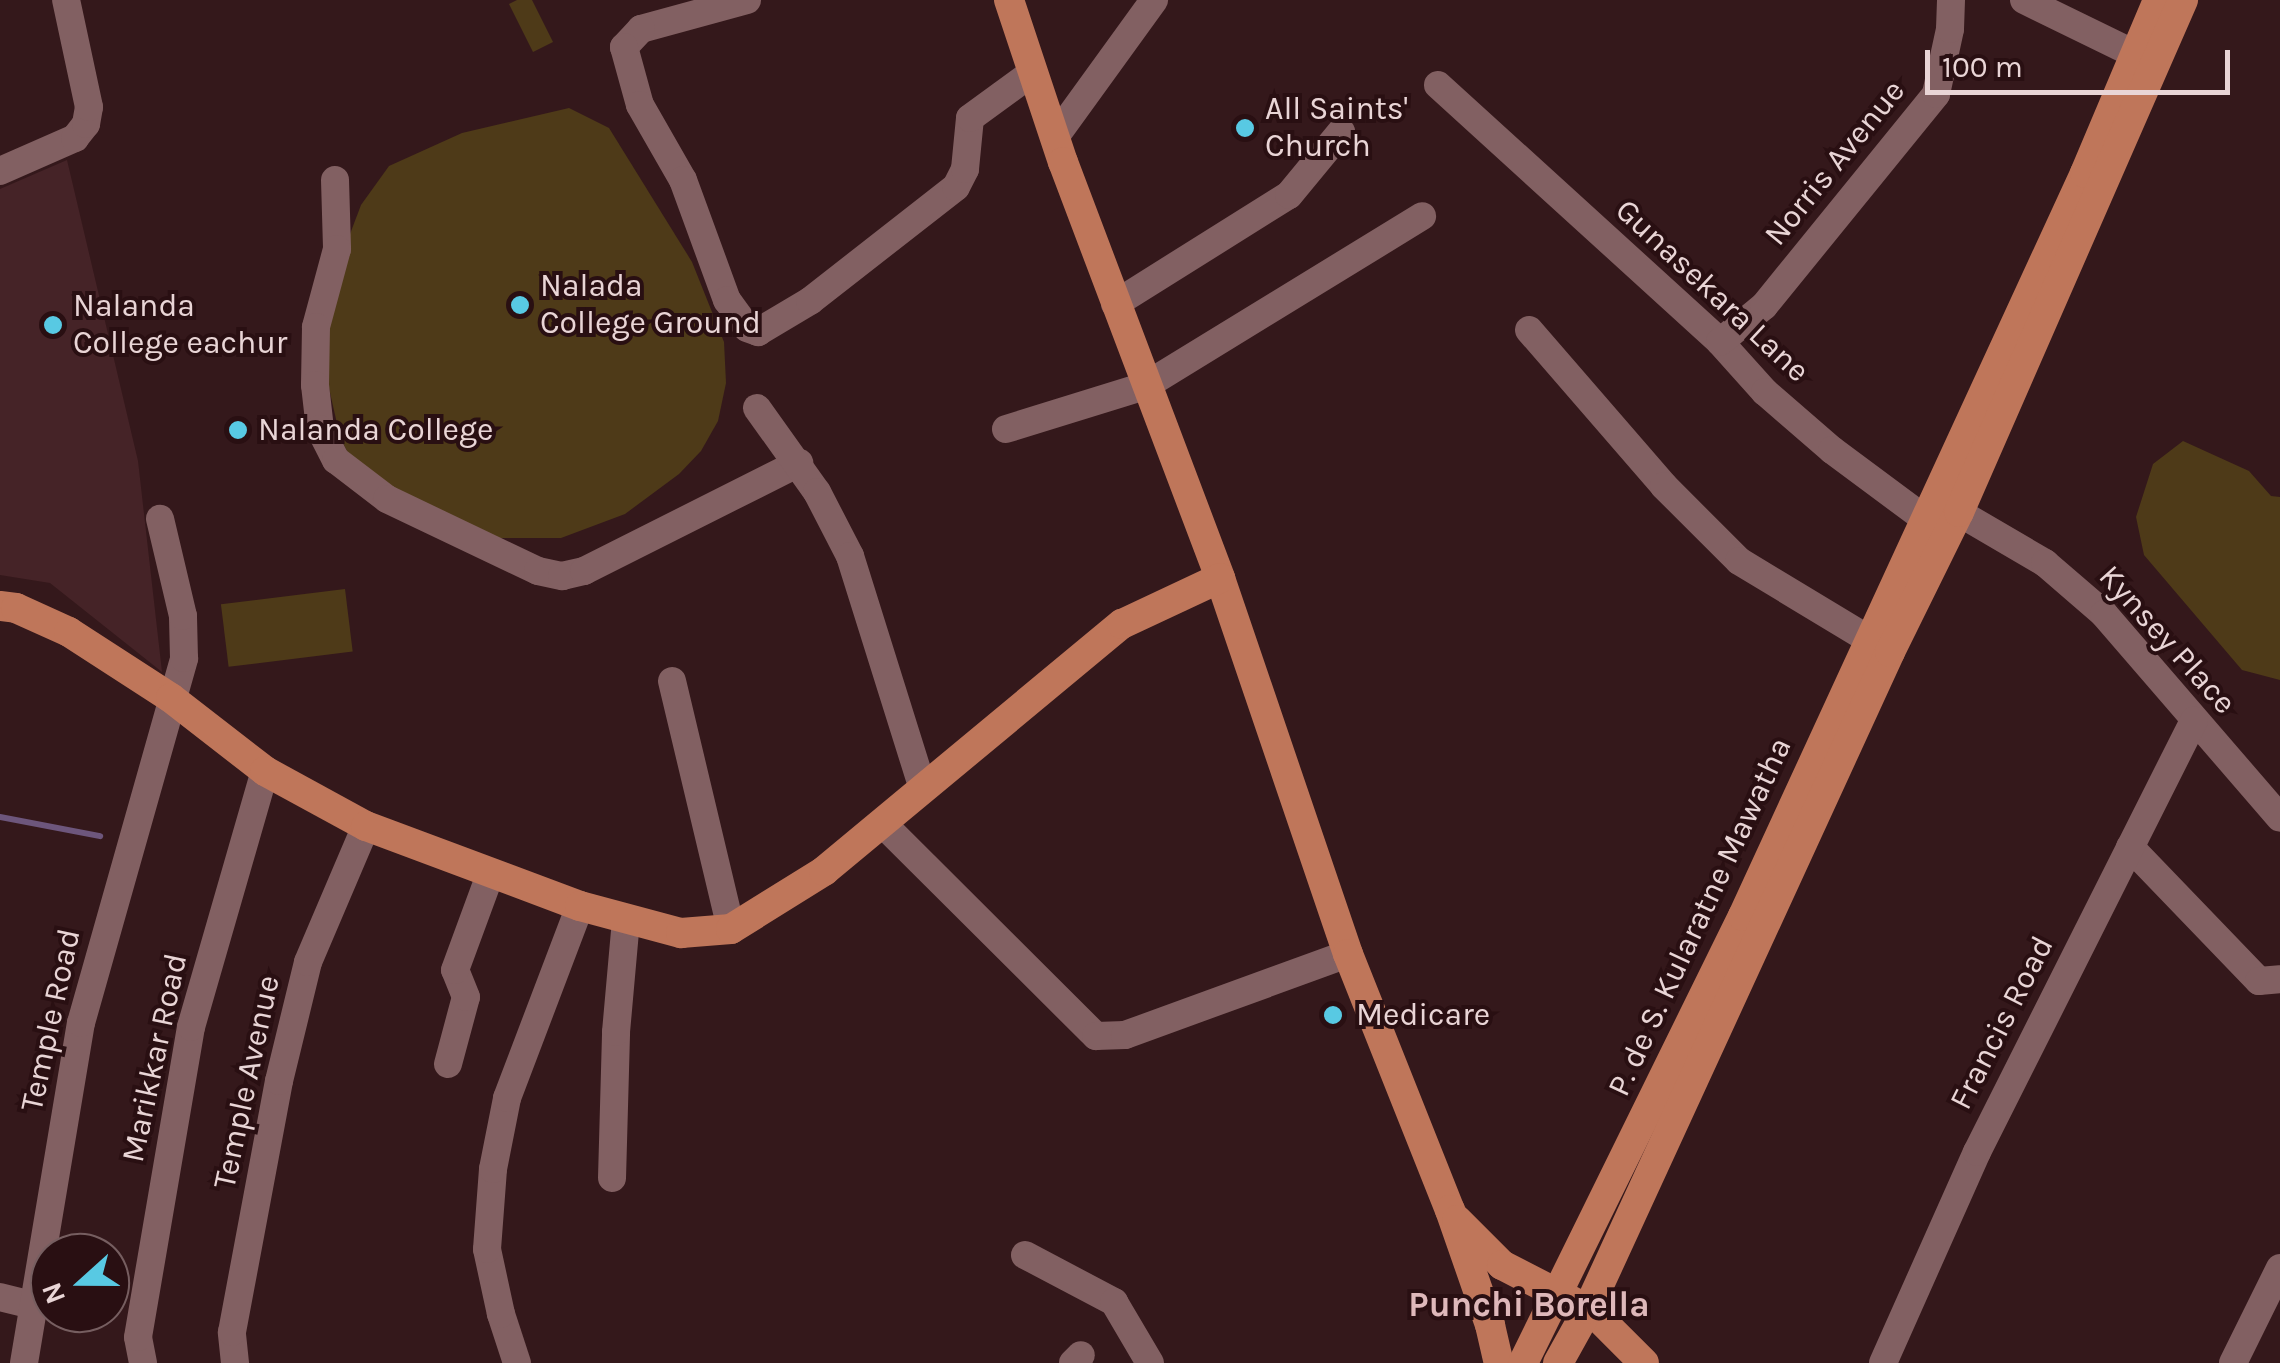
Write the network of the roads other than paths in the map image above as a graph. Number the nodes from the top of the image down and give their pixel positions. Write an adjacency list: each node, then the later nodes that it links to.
1 (96, 0): 9 (street)
2 (747, 0): 11 (street)
3 (1009, 0): 11 (main road)
4 (1154, 0): 14 (street)
5 (1951, 0): 20 (street, Norris Avenue)
6 (2024, 0): 10 (street)
7 (2158, 0): 10 (main road)
8 (2183, 0): 10 (main road)
9 (68, 7): 15 (street)
10 (2146, 59): 25 (main road, P. de S. Kularatne Mawatha)
11 (1033, 72): 14 (main road)
12 (1438, 85): 20 (street, Gunasekara Lane)
13 (1341, 132): 18 (street)
14 (1055, 137): 18 (main road)
15 (0, 171)
16 (335, 180): 24 (street)
17 (1422, 216): 21 (street)
18 (1115, 304): 21 (main road)
19 (1529, 330): 29 (street)
20 (1720, 342): 25 (street, Gunasekara Lane)
21 (1145, 386): 23 (street); 27 (main road)
22 (757, 408): 24 (street)
23 (1006, 429)
24 (799, 463): 34 (street)
25 (1941, 516): 29 (main road, P. de S. Kularatne Mawatha); 32 (street, Kynsey Place)
26 (160, 519): 31 (street, Temple Road)
27 (1220, 578): 34 (main road); 43 (main road)
28 (0, 606): 31 (main road)
29 (1880, 645): 51 (main road, P. de S. Kularatne Mawatha); 54 (main road, P. de S. Kularatne Mawatha)
30 (672, 681): 42 (street)
31 (170, 698): 33 (main road); 48 (street, Temple Road)
32 (2194, 720): 35 (street, Kynsey Place); 38 (street, Francis Road)
33 (265, 772): 37 (main road); 61 (street, Marikkar Road)
34 (923, 790): 36 (main road)
35 (2280, 818)
36 (882, 823): 42 (main road); 43 (street)
37 (366, 826): 39 (main road); 62 (street, Temple Avenue)
38 (2130, 847): 44 (street); 66 (street, Francis Road)
39 (491, 872): 40 (main road); 45 (street)
40 (580, 906): 41 (main road); 63 (street)
41 (626, 920): 42 (main road); 46 (street)
42 (731, 929)
43 (1348, 954): 47 (main road)
44 (2280, 979)
45 (448, 1064)
46 (612, 1178)
47 (1450, 1210): 51 (main road); 56 (main road)
48 (44, 1233)
49 (1025, 1255): 64 (street)
50 (2280, 1268): 67 (street)
51 (1558, 1292): 54 (main road); 57 (main road, P. de S. Kularatne Mawatha)
52 (0, 1297): 53 (street)
53 (30, 1305)
54 (1588, 1309): 58 (main road, P. de S. Kularatne Mawatha); 59 (main road)
55 (30, 1313): 60 (street, Temple Road)
56 (1490, 1324): 57 (main road); 65 (main road)
57 (1527, 1355): 58 (main road)
58 (1562, 1355): 59 (main road)
59 (1641, 1361)
60 (24, 1363)
61 (143, 1363)
62 (236, 1363)
63 (517, 1363)
64 (1150, 1363)
65 (1499, 1363)
66 (1883, 1363)
67 (2233, 1363)

